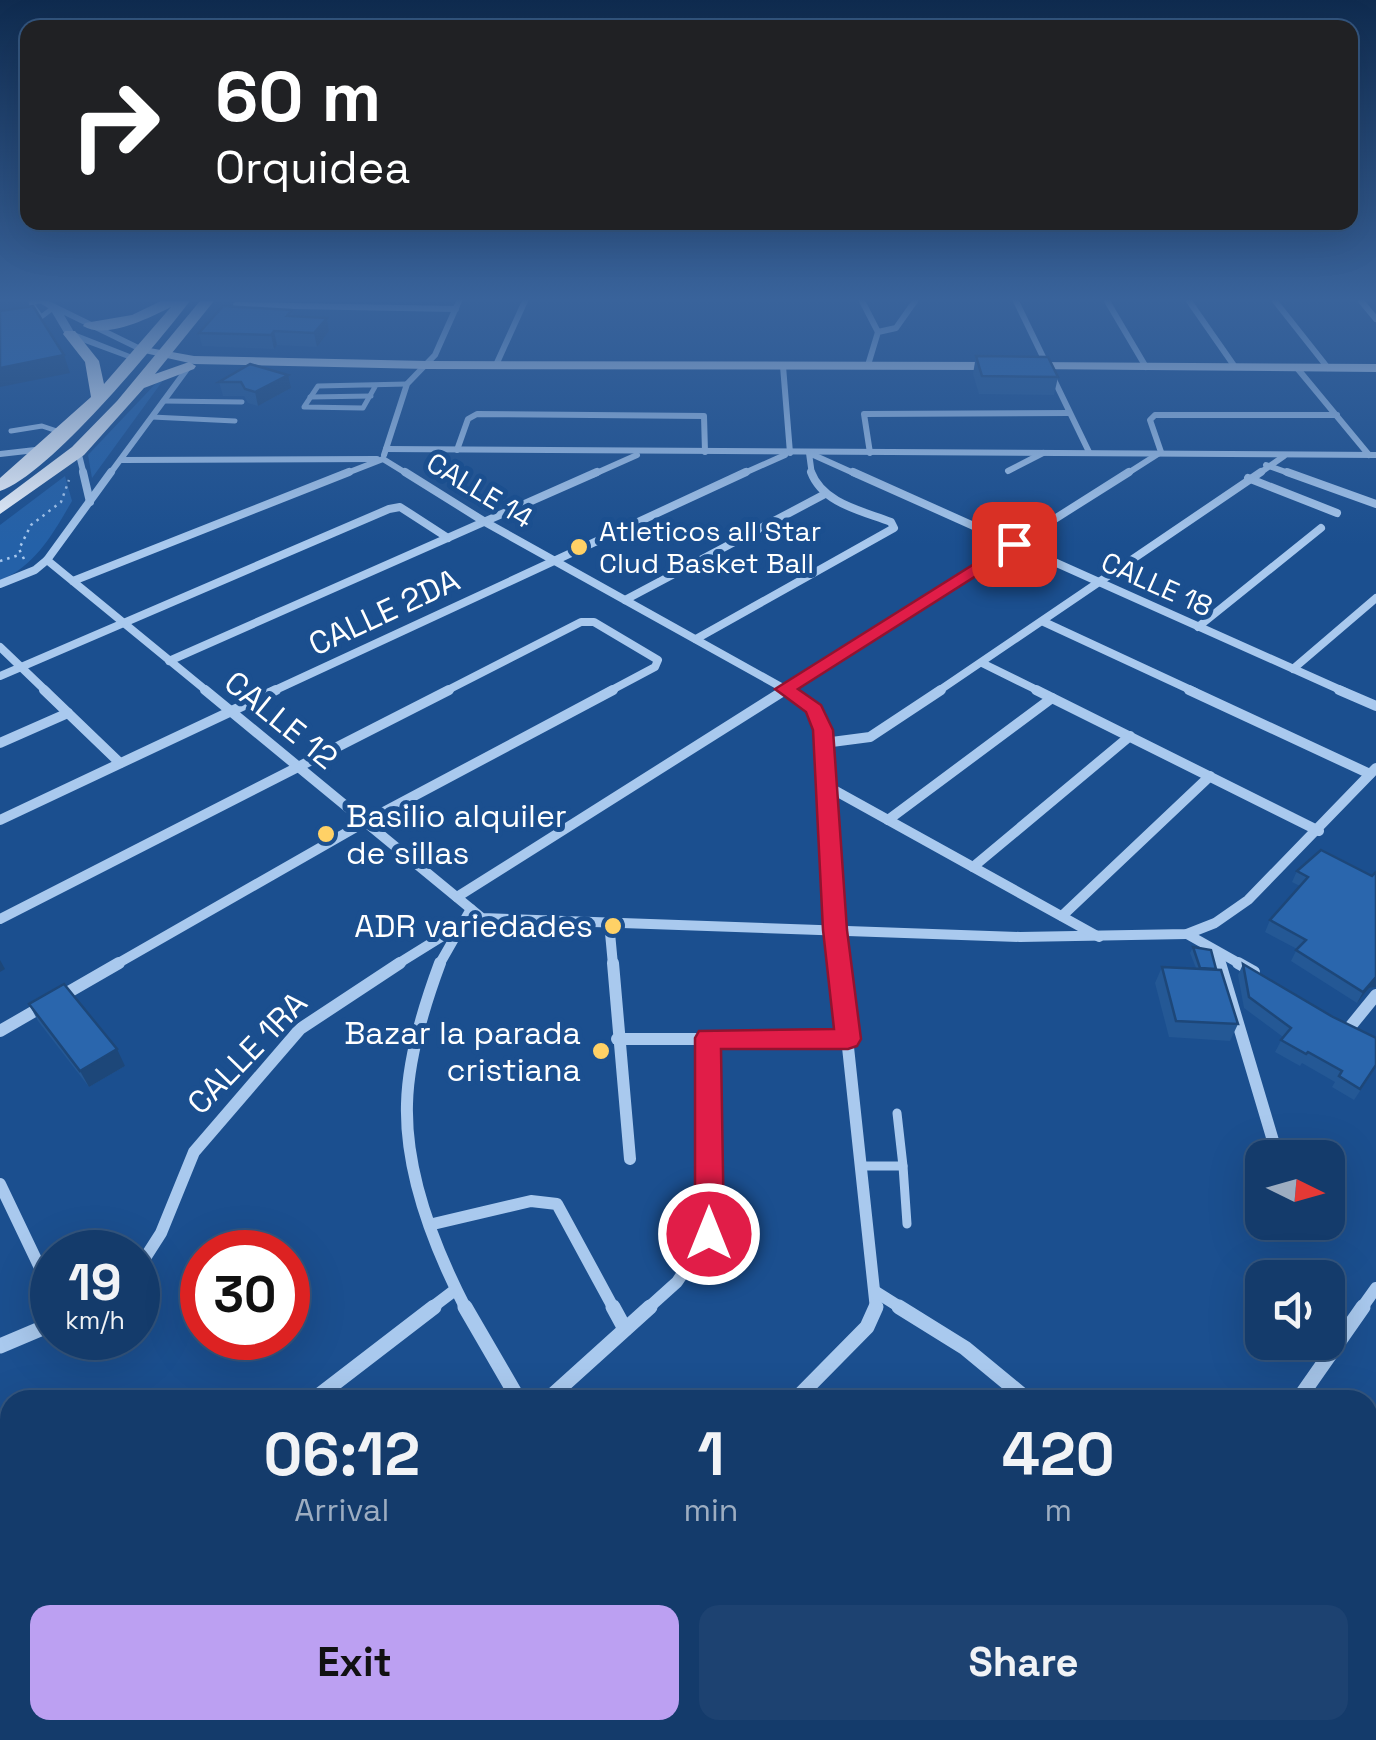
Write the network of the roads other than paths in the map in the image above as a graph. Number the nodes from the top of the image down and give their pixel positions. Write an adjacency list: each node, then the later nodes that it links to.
1 (96, 382): 14 (main road)
2 (119, 382): 14 (main road)
3 (138, 382): 11 (main road)
4 (146, 382): 11 (main road)
5 (177, 382): 15 (street)
6 (784, 382): 30 (street)
7 (1055, 382): 17 (street)
8 (1309, 382): 19 (street)
9 (376, 384): 10 (lane); 12 (lane); 13 (lane)
10 (407, 384): 34 (street)
11 (134, 390): 37 (main road)
12 (371, 396): 13 (lane); 13 (lane)
13 (310, 397)
14 (99, 399): 22 (main road)
15 (163, 401): 16 (lane); 18 (street)
16 (242, 402)
17 (1069, 414): 28 (street); 32 (street)
18 (152, 416): 20 (lane); 38 (street)
19 (1337, 416): 29 (street); 36 (street)
20 (235, 421)
21 (11, 432): 22 (lane)
22 (65, 433): 23 (main road)
23 (50, 448): 33 (street); 42 (main road)
24 (457, 450): 25 (street); 26 (street); 34 (street)
25 (642, 452): 26 (street); 48 (street)
26 (705, 452): 30 (street)
27 (1044, 452): 28 (street); 32 (street); 40 (street)
28 (1089, 452): 29 (street)
29 (1161, 452): 35 (street); 51 (street)
30 (790, 453): 31 (street); 52 (street, CALLE 2DA)
31 (809, 453): 32 (street); 43 (street); 51 (street, CALLE 18)
32 (870, 453)
33 (0, 454)
34 (384, 454): 38 (street); 48 (street, CALLE 14); 54 (street)
35 (1285, 455): 36 (street); 39 (street)
36 (1372, 455)
37 (80, 458): 44 (street); 46 (main road)
38 (121, 460): 44 (street)
39 (1266, 465): 41 (street); 45 (street)
40 (1008, 471)
41 (1248, 478): 47 (street); 55 (street)
42 (0, 486)
43 (825, 494): 58 (street); 62 (street)
44 (90, 502): 53 (street)
45 (1376, 504)
46 (0, 510)
47 (1337, 513)
48 (485, 522): 50 (street); 52 (street, CALLE 14)
49 (1321, 528): 61 (street)
50 (448, 538): 60 (street); 64 (street)
51 (1014, 544): 55 (street, CALLE 18); 69 (street)
52 (554, 559): 58 (street, CALLE 14); 72 (street, CALLE 2DA)
53 (47, 560): 54 (street, CALLE 12); 56 (street)
54 (73, 581): 60 (street, CALLE 12)
55 (1101, 583): 59 (street); 61 (street, CALLE 18)
56 (0, 584)
57 (1376, 598): 67 (street)
58 (625, 600): 62 (street, CALLE 14)
59 (1044, 622): 65 (street); 79 (street)
60 (124, 624): 64 (street, CALLE 12); 66 (street)
61 (1198, 627): 67 (street, CALLE 18)
62 (696, 640): 69 (street, CALLE 14)
63 (0, 647): 66 (street)
64 (169, 660): 72 (street, CALLE 12)
65 (982, 663): 70 (street); 76 (street)
66 (21, 667): 68 (street); 73 (street)
67 (1294, 670): 71 (street, CALLE 18)
68 (0, 676)
69 (784, 689): 76 (street, CALLE 14); 87 (street)
70 (1052, 698): 74 (street); 83 (street)
71 (1376, 706)
72 (230, 710): 77 (street, CALLE 2DA); 78 (street, CALLE 12)
73 (68, 713): 75 (street); 77 (street)
74 (1130, 736): 80 (street); 86 (street)
75 (0, 742)
76 (824, 744): 81 (street)
77 (120, 763): 82 (street, CALLE 2DA)
78 (300, 768): 84 (street, CALLE 12); 84 (street); 90 (street)
79 (1373, 771): 85 (street)
80 (1210, 776): 85 (street); 89 (street)
81 (825, 784): 83 (street); 93 (street)
82 (0, 820)
83 (888, 820): 86 (street)
84 (365, 822): 87 (street, CALLE 12); 101 (street)
85 (1319, 830): 94 (street)
86 (973, 867): 89 (street)
87 (458, 898): 88 (street, CALLE 12)
88 (477, 914): 91 (street); 92 (street)
89 (1062, 916): 95 (street)
90 (0, 919)
91 (609, 922): 93 (street); 104 (street)
92 (455, 928): 112 (street); 114 (street, CALLE 1RA)
93 (835, 930): 95 (street); 105 (street)
94 (1187, 934): 95 (street); 96 (street)
95 (1100, 937)
96 (1216, 950): 97 (street); 107 (street)
97 (1266, 979)
98 (1376, 995): 100 (street)
99 (1334, 1018): 100 (street)
100 (1350, 1027): 102 (street)
101 (0, 1032)
102 (1363, 1034)
103 (708, 1038): 104 (street); 105 (street); 119 (street)
104 (617, 1039): 108 (street)
105 (848, 1039): 109 (street)
106 (897, 1113): 110 (lane)
107 (1273, 1140)
108 (630, 1159)
109 (862, 1166): 110 (lane); 118 (street)
110 (903, 1166): 113 (lane)
111 (0, 1184): 115 (street)
112 (433, 1224): 117 (street); 119 (street)
113 (908, 1224)
114 (160, 1235)
115 (30, 1247)
116 (1376, 1288): 127 (street)
117 (456, 1290): 122 (street); 123 (street)
118 (876, 1292): 125 (street); 126 (street)
119 (625, 1329): 124 (street)
120 (30, 1333): 121 (street)
121 (0, 1346)
122 (326, 1390)
123 (513, 1390)
124 (557, 1390)
125 (805, 1390)
126 (1016, 1390)
127 (1305, 1390)

